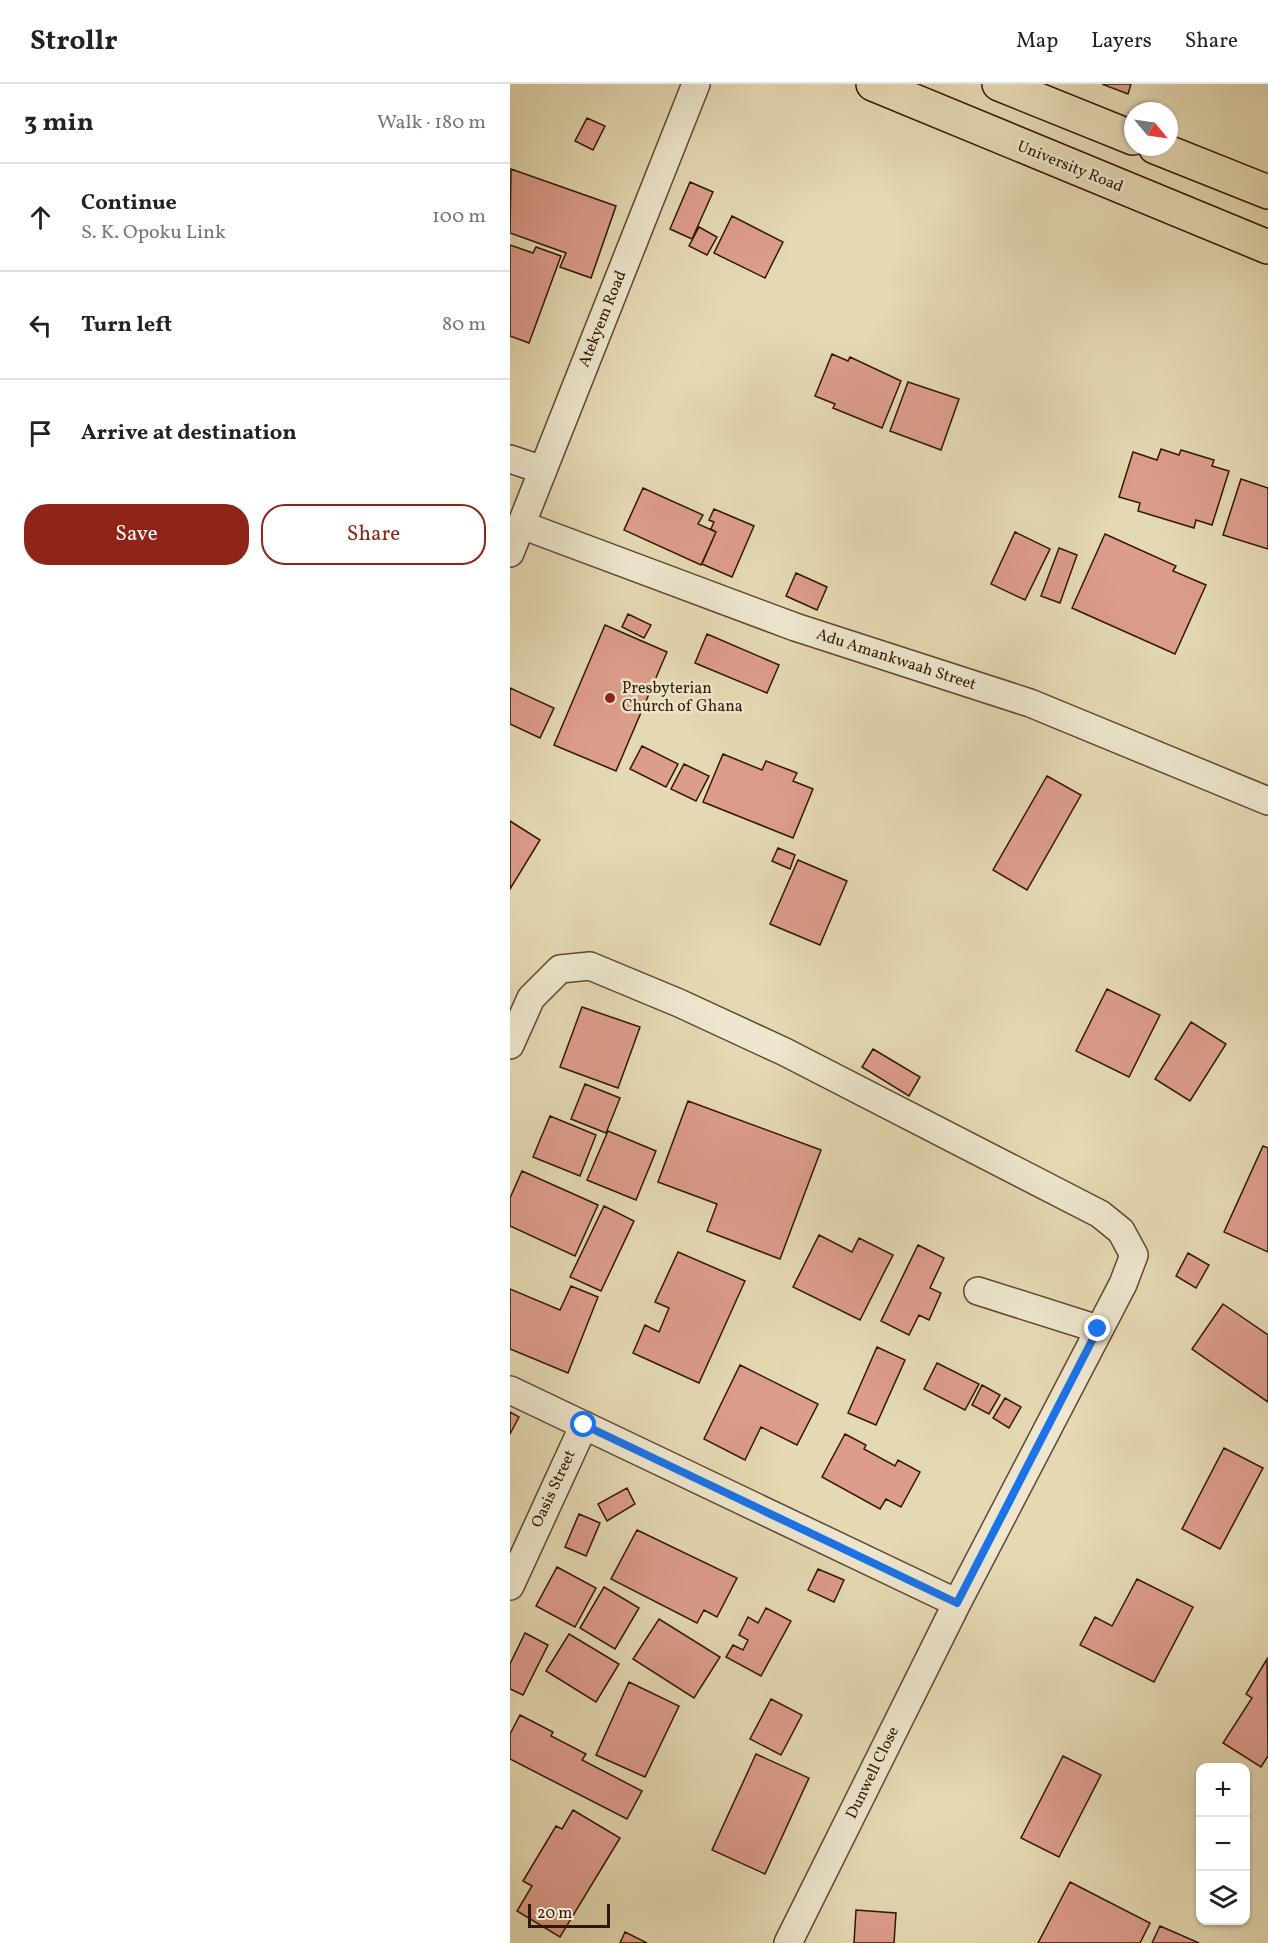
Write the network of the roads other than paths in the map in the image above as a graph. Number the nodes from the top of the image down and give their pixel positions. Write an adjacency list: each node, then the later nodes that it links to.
1 (696, 84): 9 (street, Atekyem Road)
2 (873, 84): 7 (highway, University Road)
3 (999, 84): 4 (highway)
4 (1124, 134)
5 (1178, 156): 6 (highway)
6 (1268, 192)
7 (1268, 247)
8 (510, 459): 9 (street)
9 (543, 470): 10 (street, Atekyem Road)
10 (522, 525): 11 (street, Atekyem Road); 12 (street, Adu Amankwaah Street)
11 (510, 553)
12 (1268, 801)
13 (510, 1045): 15 (street, Dunwell Close)
14 (978, 1292): 15 (street)
15 (1098, 1329): 19 (street, Dunwell Close)
16 (510, 1390): 17 (street)
17 (584, 1425): 18 (street, Oasis Street); 19 (street)
18 (510, 1586)
19 (957, 1603): 20 (street, Dunwell Close)
20 (788, 1943)

